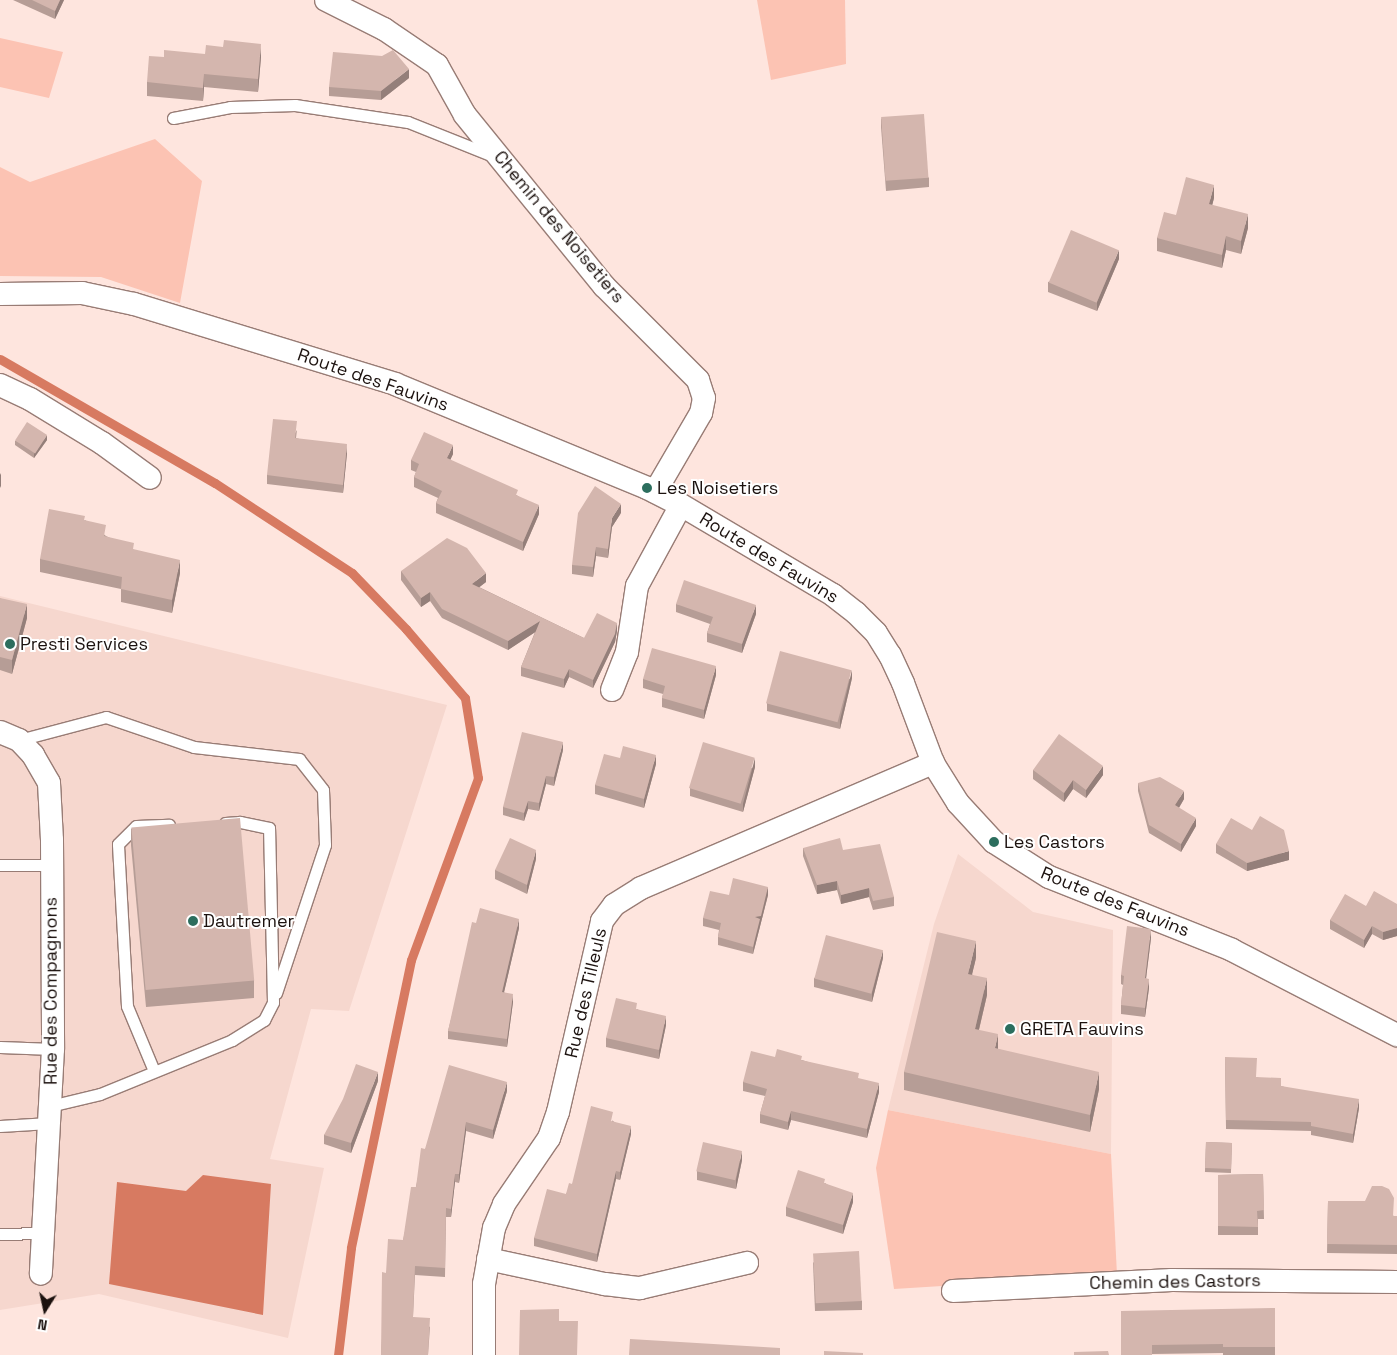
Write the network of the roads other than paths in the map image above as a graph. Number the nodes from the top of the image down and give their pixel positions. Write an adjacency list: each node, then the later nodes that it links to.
1 (326, 0): 3 (street, Chemin des Noisetiers)
2 (173, 118): 3 (lane)
3 (502, 160): 7 (street, Chemin des Noisetiers)
4 (0, 294): 7 (street, Route des Fauvins)
5 (2, 390): 6 (street)
6 (150, 478)
7 (655, 492): 8 (street, Route des Fauvins)
8 (681, 505): 9 (street); 11 (street, Route des Fauvins)
9 (612, 690)
10 (9, 736): 15 (street, Rue des Compagnons); 16 (lane)
11 (933, 764): 17 (street, Route des Fauvins); 25 (street, Rue des Tilleuls)
12 (212, 823): 16 (lane)
13 (183, 824): 20 (lane)
14 (0, 864): 15 (lane)
15 (52, 865): 19 (street, Rue des Compagnons)
16 (273, 1002): 20 (lane)
17 (1397, 1035)
18 (0, 1047): 19 (lane)
19 (53, 1049): 21 (street, Rue des Compagnons)
20 (154, 1071): 21 (lane)
21 (49, 1115): 22 (lane); 23 (street, Rue des Compagnons)
22 (0, 1126)
23 (43, 1233): 24 (lane); 27 (street, Rue des Compagnons)
24 (0, 1234)
25 (488, 1259): 26 (street); 30 (street, Rue des Tilleuls)
26 (747, 1263)
27 (41, 1274)
28 (1397, 1282): 29 (street, Chemin des Castors)
29 (952, 1291)
30 (484, 1355)

